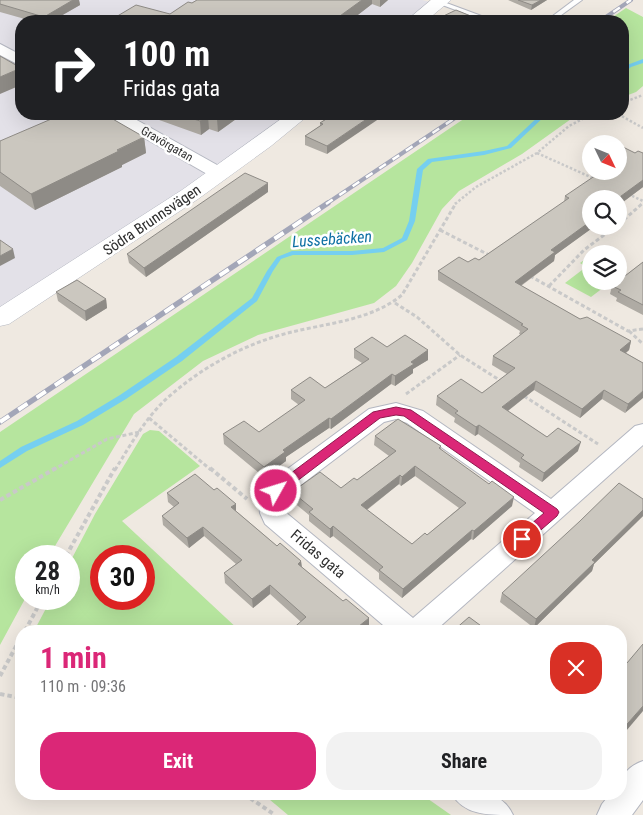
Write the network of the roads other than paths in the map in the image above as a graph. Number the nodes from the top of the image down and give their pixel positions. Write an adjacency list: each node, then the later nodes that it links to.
1 (579, 0): 5 (lane)
2 (437, 1): 3 (street); 4 (lane)
3 (422, 15)
4 (475, 15)
5 (558, 15)
6 (0, 49): 7 (street)
7 (15, 58)
8 (125, 120): 10 (street, Gravörgatan)
9 (292, 120): 10 (street, Södra Brunnsvägen)
10 (220, 174): 11 (street, Södra Brunnsvägen)
11 (0, 318)
12 (643, 432): 13 (street)
13 (552, 512): 14 (street, Fridas gata); 15 (street)
14 (402, 625)
15 (424, 625)
16 (643, 775): 17 (street)
17 (627, 796)
18 (476, 800): 20 (street)
19 (624, 800): 21 (street)
20 (497, 815)
21 (612, 815)

